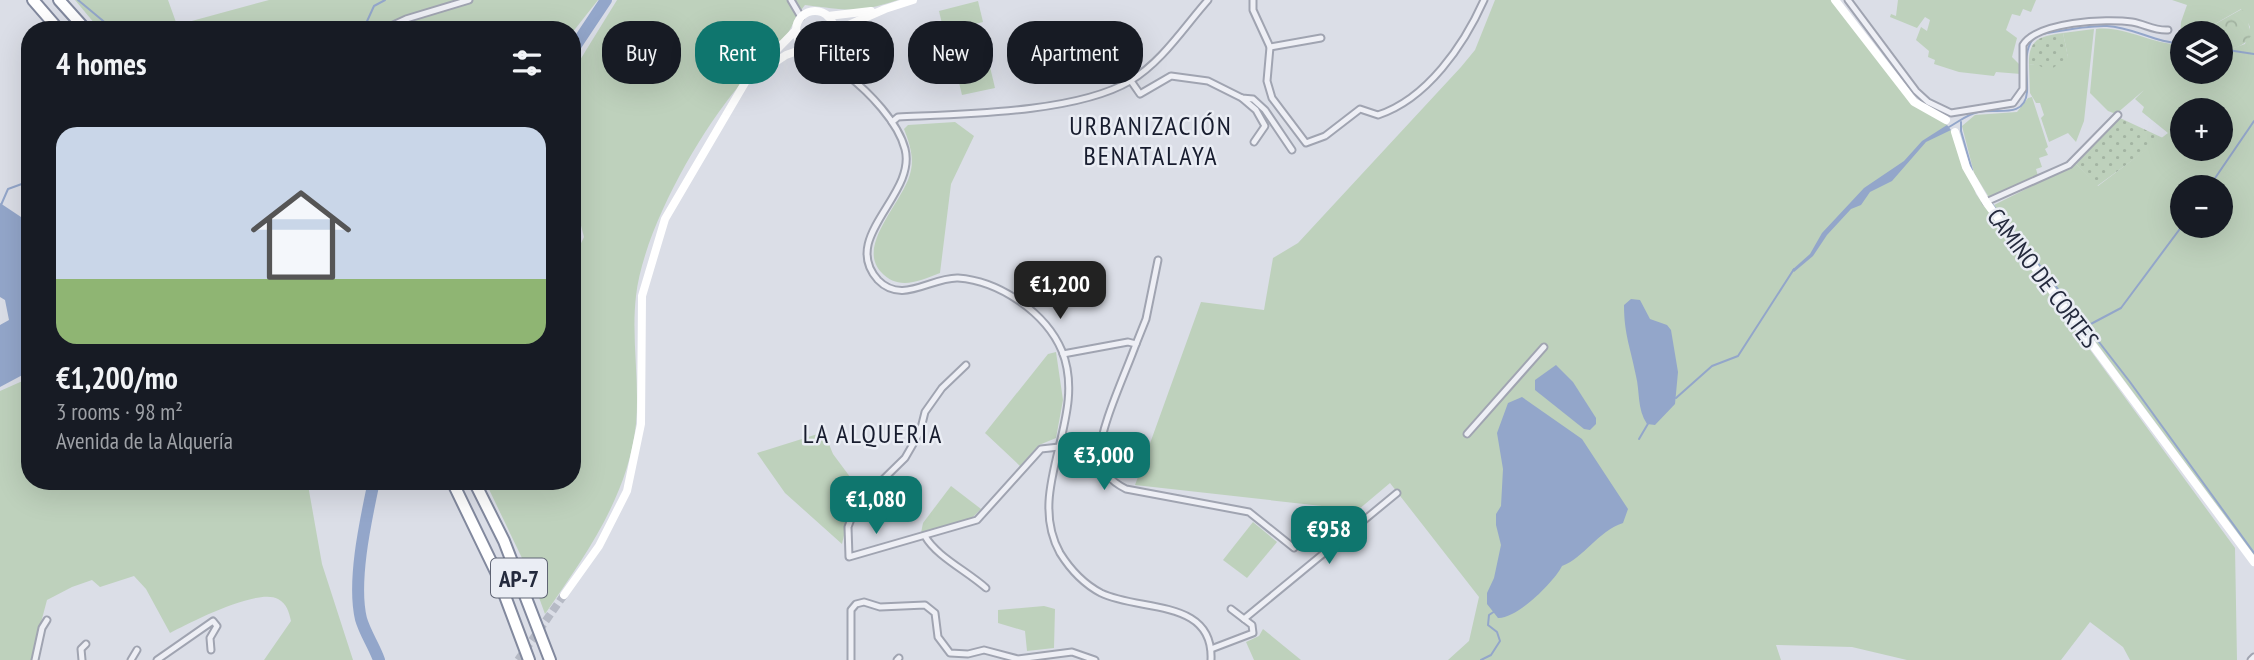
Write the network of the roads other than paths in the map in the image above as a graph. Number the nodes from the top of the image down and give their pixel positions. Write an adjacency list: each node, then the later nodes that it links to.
1 (33, 0): 14 (highway)
2 (60, 0): 15 (highway)
3 (469, 0): 16 (street)
4 (791, 0): 13 (street)
5 (913, 0): 11 (main road)
6 (1208, 0): 25 (street)
7 (1253, 0): 23 (street)
8 (1484, 0): 23 (street)
9 (1835, 0): 32 (main road, CAMINO DE CORTES)
10 (1848, 0): 20 (street)
11 (885, 9): 12 (main road); 19 (main road)
12 (828, 16): 13 (main road); 18 (main road)
13 (801, 17): 17 (main road)
14 (51, 21)
15 (78, 21)
16 (402, 21)
17 (799, 21)
18 (830, 21)
19 (858, 21)
20 (2168, 30)
21 (794, 32): 29 (main road)
22 (1321, 38): 23 (street)
23 (1270, 47)
24 (794, 55): 29 (main road)
25 (1143, 72)
26 (856, 84): 33 (street)
27 (1125, 84): 33 (street)
28 (1133, 84): 30 (street)
29 (736, 98): 52 (main road)
30 (1242, 98): 35 (street); 36 (street)
31 (2118, 115): 37 (street)
32 (1946, 120): 34 (street, CAMINO DE CORTES)
33 (892, 122): 41 (street)
34 (1955, 132): 37 (main road, CAMINO DE CORTES)
35 (1254, 142)
36 (1292, 149)
37 (1986, 202): 50 (main road, CAMINO DE CORTES)
38 (1158, 260): 39 (street)
39 (1136, 344): 41 (street); 49 (street)
40 (1544, 347): 43 (street)
41 (1063, 354): 44 (street)
42 (966, 365): 48 (street)
43 (1467, 433)
44 (1059, 447): 48 (street); 57 (street)
45 (457, 490): 64 (highway, AP-7)
46 (479, 490): 65 (highway, AP-7)
47 (1397, 493): 54 (street)
48 (925, 536): 51 (street)
49 (1294, 548)
50 (2254, 562)
51 (986, 588)
52 (564, 595)
53 (1231, 609): 54 (street)
54 (1244, 619): 57 (street)
55 (47, 620): 60 (street)
56 (86, 644): 61 (street)
57 (1211, 649): 68 (street)
58 (137, 650): 62 (street)
59 (211, 650): 63 (street)
60 (35, 660)
61 (82, 660)
62 (131, 660)
63 (157, 660)
64 (529, 660)
65 (550, 660)
66 (851, 660): 67 (street)
67 (1095, 660)
68 (1211, 660)

